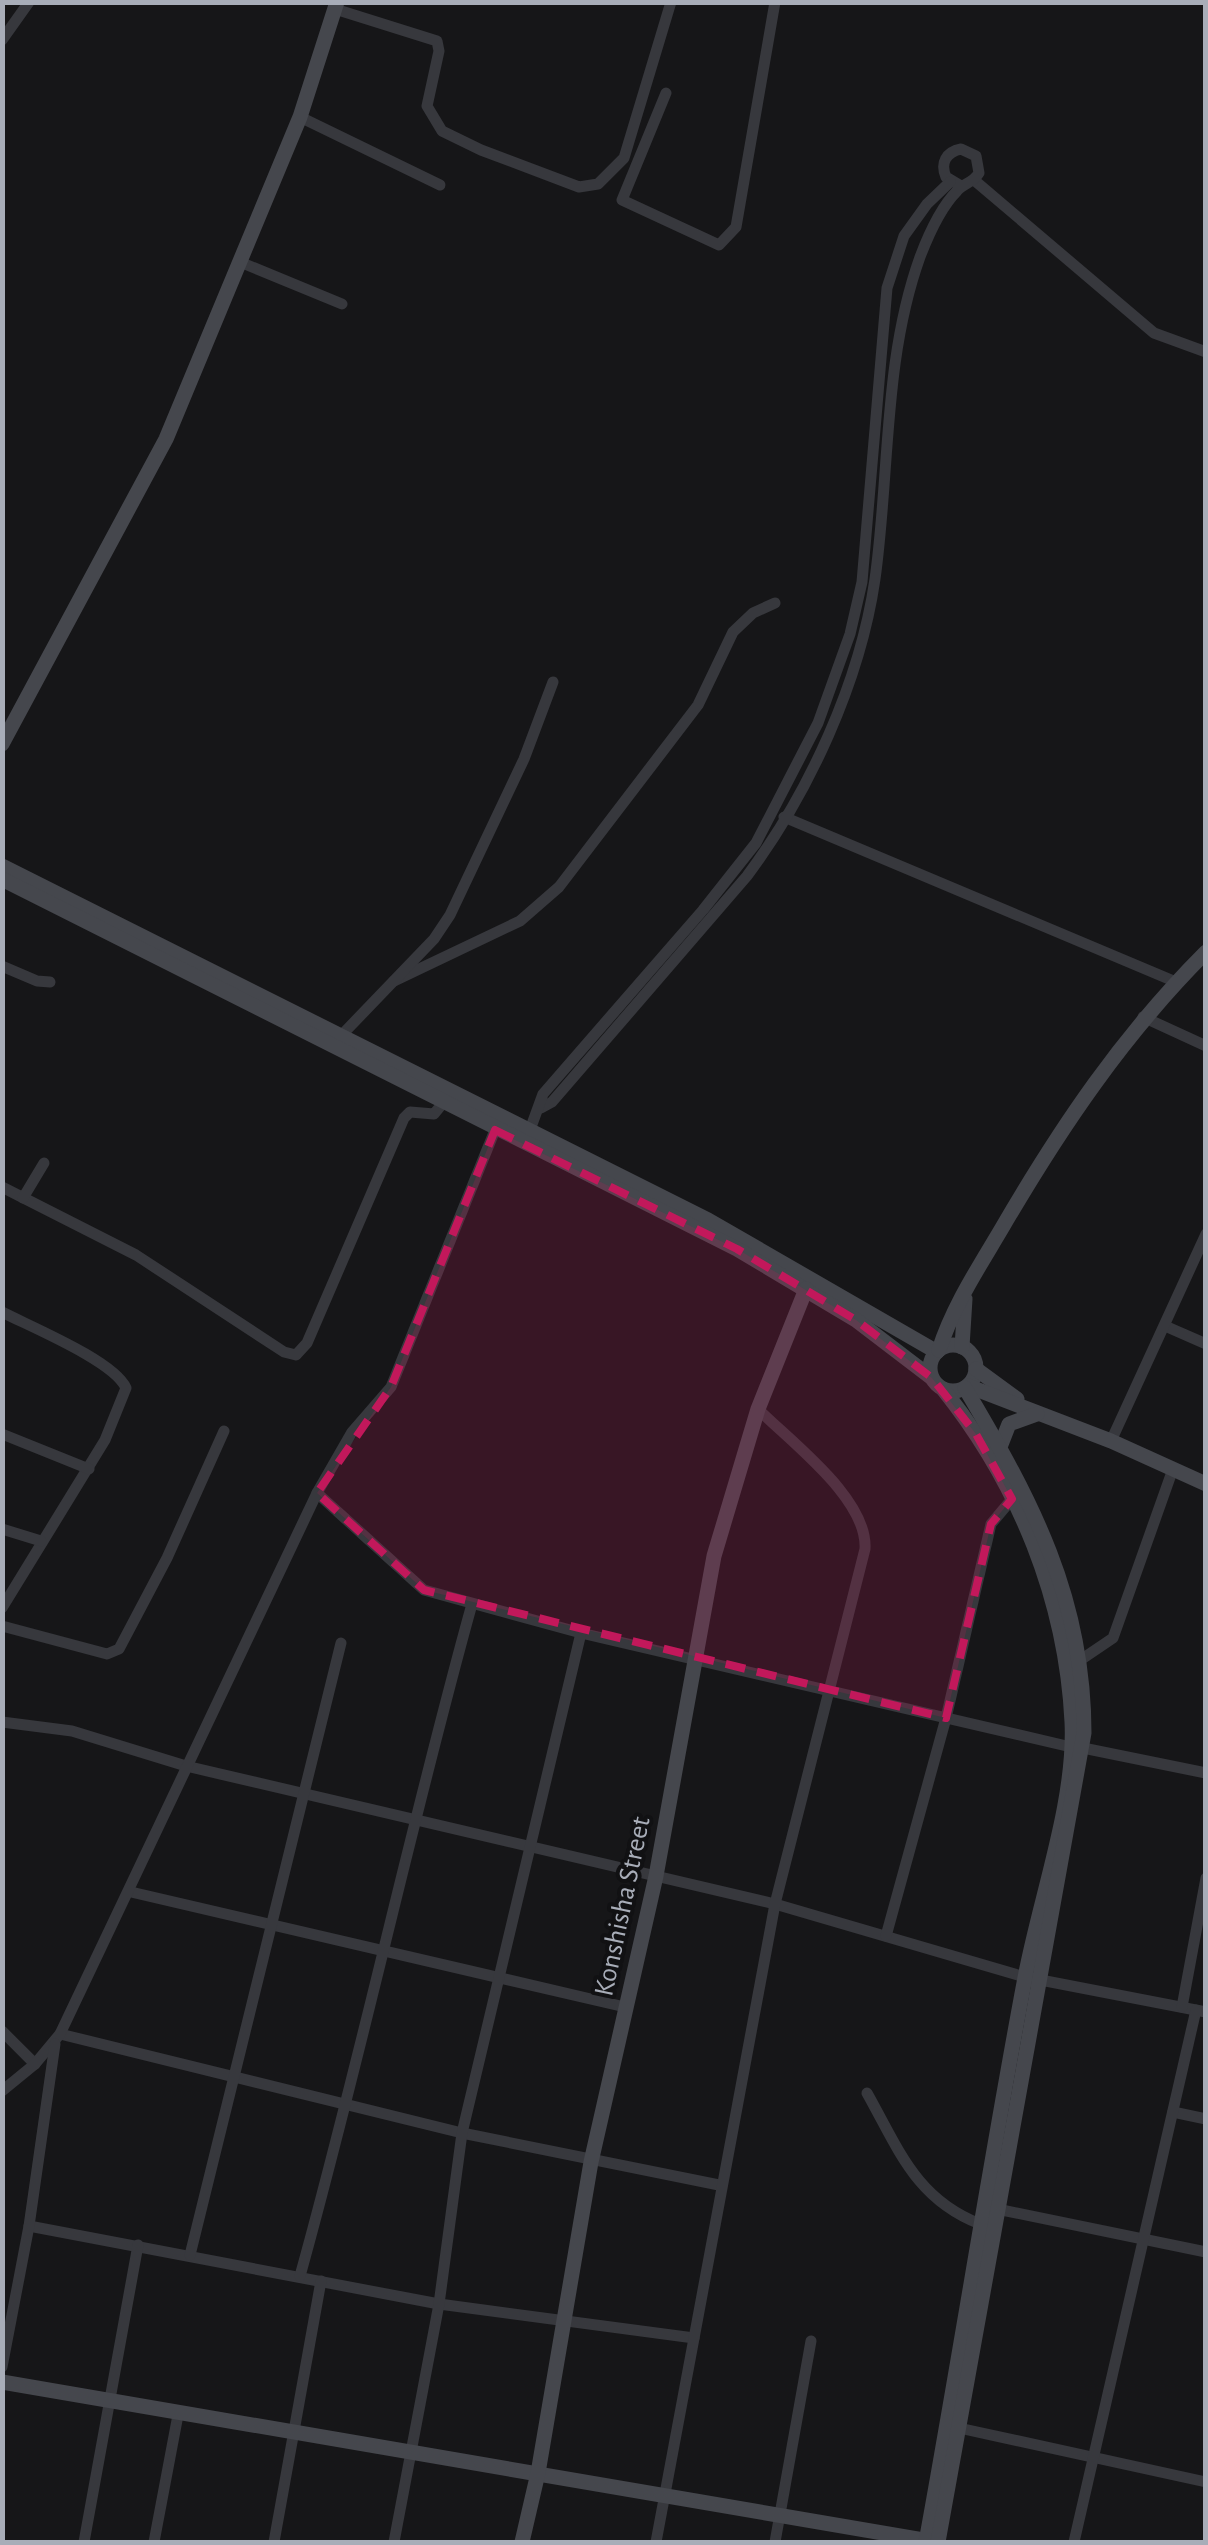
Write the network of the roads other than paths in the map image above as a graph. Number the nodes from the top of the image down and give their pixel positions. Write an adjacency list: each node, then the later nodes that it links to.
1 (29, 2): 5 (street)
2 (671, 2): 4 (street)
3 (775, 2): 6 (street)
4 (336, 6): 7 (main road)
5 (2, 40)
6 (666, 94)
7 (300, 118): 10 (street); 11 (main road)
8 (974, 180): 9 (street); 9 (street); 13 (street)
9 (956, 184): 17 (street); 17 (street)
10 (440, 185)
11 (240, 262): 12 (street); 16 (main road)
12 (342, 304)
13 (1206, 352)
14 (775, 604): 22 (street)
15 (553, 682): 22 (street)
16 (3, 742)
17 (781, 815): 24 (street); 30 (street)
18 (2, 866): 26 (main road)
19 (2, 880): 26 (main road)
20 (1206, 952): 24 (main road)
21 (2, 966): 23 (street)
22 (394, 980): 26 (street)
23 (50, 982)
24 (1176, 982): 25 (main road)
25 (1143, 1017): 27 (street); 36 (main road)
26 (336, 1041): 28 (main road); 30 (main road)
27 (1206, 1046)
28 (443, 1103): 29 (main road); 33 (street)
29 (495, 1130): 30 (main road); 54 (street)
30 (527, 1138): 35 (main road); 41 (main road)
31 (44, 1163): 33 (street)
32 (2, 1186): 33 (street)
33 (23, 1198)
34 (1206, 1234): 38 (street)
35 (806, 1289): 43 (main road); 45 (main road, Konshisha Street)
36 (966, 1290): 40 (main road); 41 (main road)
37 (2, 1312): 51 (street)
38 (1165, 1326): 39 (street); 49 (street)
39 (1206, 1344)
40 (962, 1346): 41 (main road); 42 (main road)
41 (938, 1351): 43 (main road)
42 (976, 1369): 44 (main road); 46 (main road)
43 (938, 1384): 44 (main road); 55 (main road)
44 (966, 1387): 46 (main road); 50 (main road)
45 (758, 1408): 63 (main road, Konshisha Street); 65 (street)
46 (1036, 1411): 49 (main road); 50 (main road)
47 (224, 1431): 60 (street)
48 (2, 1434): 51 (street)
49 (1110, 1441): 52 (main road)
50 (1000, 1447): 64 (main road)
51 (89, 1469): 57 (street)
52 (1173, 1469): 53 (main road); 64 (street)
53 (1206, 1484)
54 (317, 1493): 58 (street); 69 (street)
55 (1012, 1499): 66 (street); 68 (main road)
56 (2, 1529): 57 (street)
57 (41, 1542): 59 (street)
58 (472, 1604): 61 (street); 72 (street)
59 (2, 1608)
60 (2, 1626)
61 (581, 1633): 63 (street); 73 (street)
62 (340, 1642): 71 (street)
63 (694, 1656): 65 (street); 74 (main road, Konshisha Street)
64 (1079, 1661): 68 (main road)
65 (830, 1690): 66 (street); 77 (street)
66 (946, 1718): 68 (street); 79 (street)
67 (2, 1722): 69 (street)
68 (1077, 1748): 70 (street); 82 (main road)
69 (186, 1766): 71 (street); 76 (street)
70 (1206, 1773)
71 (303, 1790): 72 (street); 78 (street)
72 (413, 1816): 73 (street); 80 (street)
73 (527, 1846): 74 (street); 81 (street)
74 (656, 1876): 77 (street); 83 (main road, Konshisha Street)
75 (1206, 1878): 84 (street)
76 (131, 1892): 78 (street); 87 (street)
77 (775, 1904): 79 (street); 97 (street)
78 (268, 1927): 80 (street); 89 (street)
79 (886, 1936): 82 (street)
80 (384, 1953): 81 (street); 92 (street)
81 (498, 1977): 83 (street); 95 (street)
82 (1031, 1978): 84 (street); 98 (main road); 99 (main road)
83 (625, 2007): 96 (main road, Konshisha Street)
84 (1182, 2007): 85 (street)
85 (1201, 2011): 93 (street)
86 (2, 2032): 88 (street)
87 (57, 2039): 88 (street); 89 (street); 100 (street)
88 (35, 2064): 90 (street)
89 (232, 2076): 92 (street); 104 (street)
90 (2, 2091)
91 (866, 2094): 99 (street)
92 (348, 2102): 95 (street); 105 (street)
93 (1173, 2112): 94 (street); 101 (street)
94 (1206, 2119)
95 (462, 2132): 96 (street); 107 (street)
96 (591, 2162): 97 (street); 108 (main road, Konshisha Street)
97 (719, 2185): 109 (street)
98 (998, 2209): 101 (street); 115 (main road)
99 (980, 2224): 130 (main road)
100 (29, 2226): 102 (street); 111 (street)
101 (1143, 2240): 103 (street); 118 (street)
102 (138, 2245): 104 (street); 113 (street)
103 (1206, 2252)
104 (190, 2254): 105 (street)
105 (300, 2276): 106 (street)
106 (321, 2281): 107 (street); 116 (street)
107 (439, 2304): 108 (street); 117 (street)
108 (562, 2322): 109 (street); 119 (main road, Konshisha Street)
109 (694, 2338): 121 (street)
110 (811, 2341): 122 (street)
111 (2, 2367)
112 (2, 2382): 113 (main road)
113 (112, 2402): 114 (main road); 123 (street)
114 (178, 2415): 116 (main road); 124 (street)
115 (959, 2428): 118 (street); 130 (main road)
116 (296, 2435): 117 (main road); 125 (street)
117 (413, 2452): 119 (main road); 126 (street)
118 (1097, 2456): 120 (street); 131 (street)
119 (538, 2473): 121 (main road); 127 (main road, Konshisha Street)
120 (1206, 2482)
121 (665, 2497): 122 (main road); 128 (street)
122 (780, 2515): 129 (street); 130 (main road)
123 (84, 2542)
124 (154, 2542)
125 (274, 2542)
126 (394, 2542)
127 (522, 2542)
128 (656, 2542)
129 (775, 2542)
130 (934, 2542)
131 (1074, 2542)

